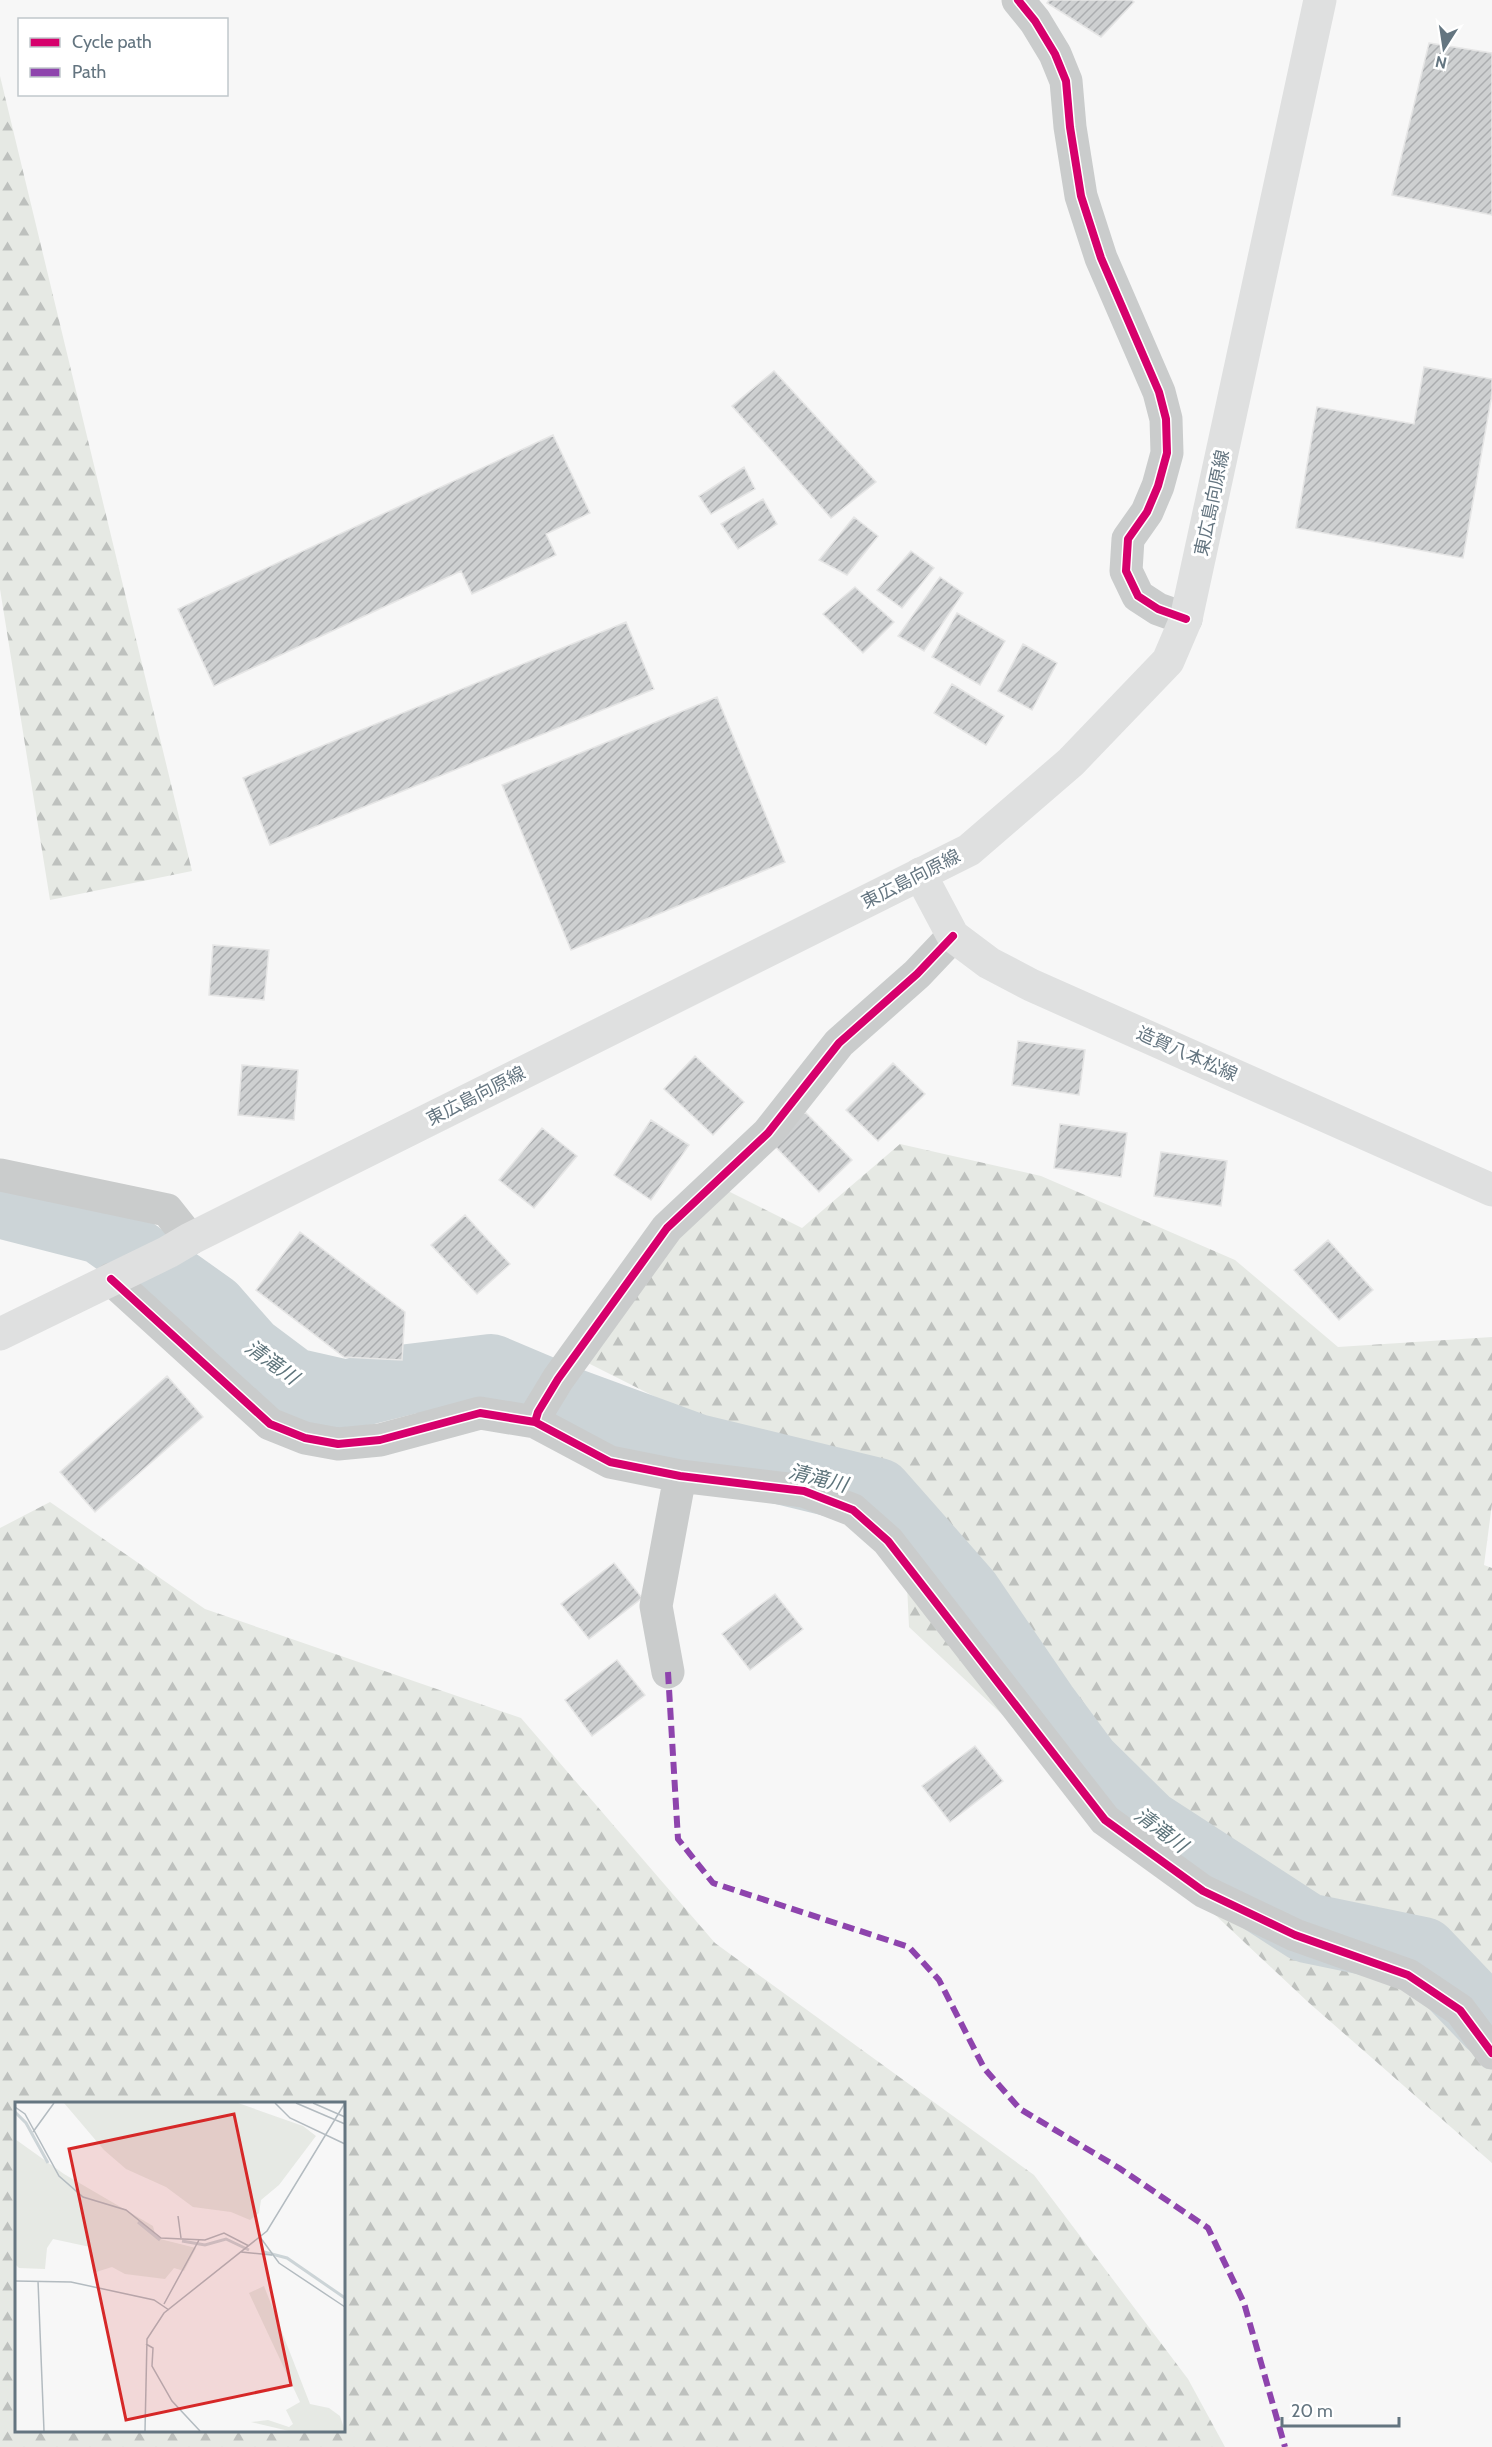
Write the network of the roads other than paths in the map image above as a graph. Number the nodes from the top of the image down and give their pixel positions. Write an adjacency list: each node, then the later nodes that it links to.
1 (1017, 0): 3 (street)
2 (1320, 0): 3 (main road, 東広島向原線)
3 (1186, 619): 4 (main road, 東広島向原線)
4 (920, 874): 5 (main road, 造賀八本松線); 8 (main road, 東広島向原線)
5 (953, 936): 7 (main road, 造賀八本松線); 11 (street)
6 (0, 1175): 8 (street)
7 (1492, 1190)
8 (179, 1246): 9 (main road, 東広島向原線)
9 (111, 1279): 10 (main road, 東広島向原線); 11 (street)
10 (0, 1334)
11 (536, 1417): 12 (street)
12 (680, 1476): 13 (street); 14 (street)
13 (668, 1672)
14 (1492, 2053)

